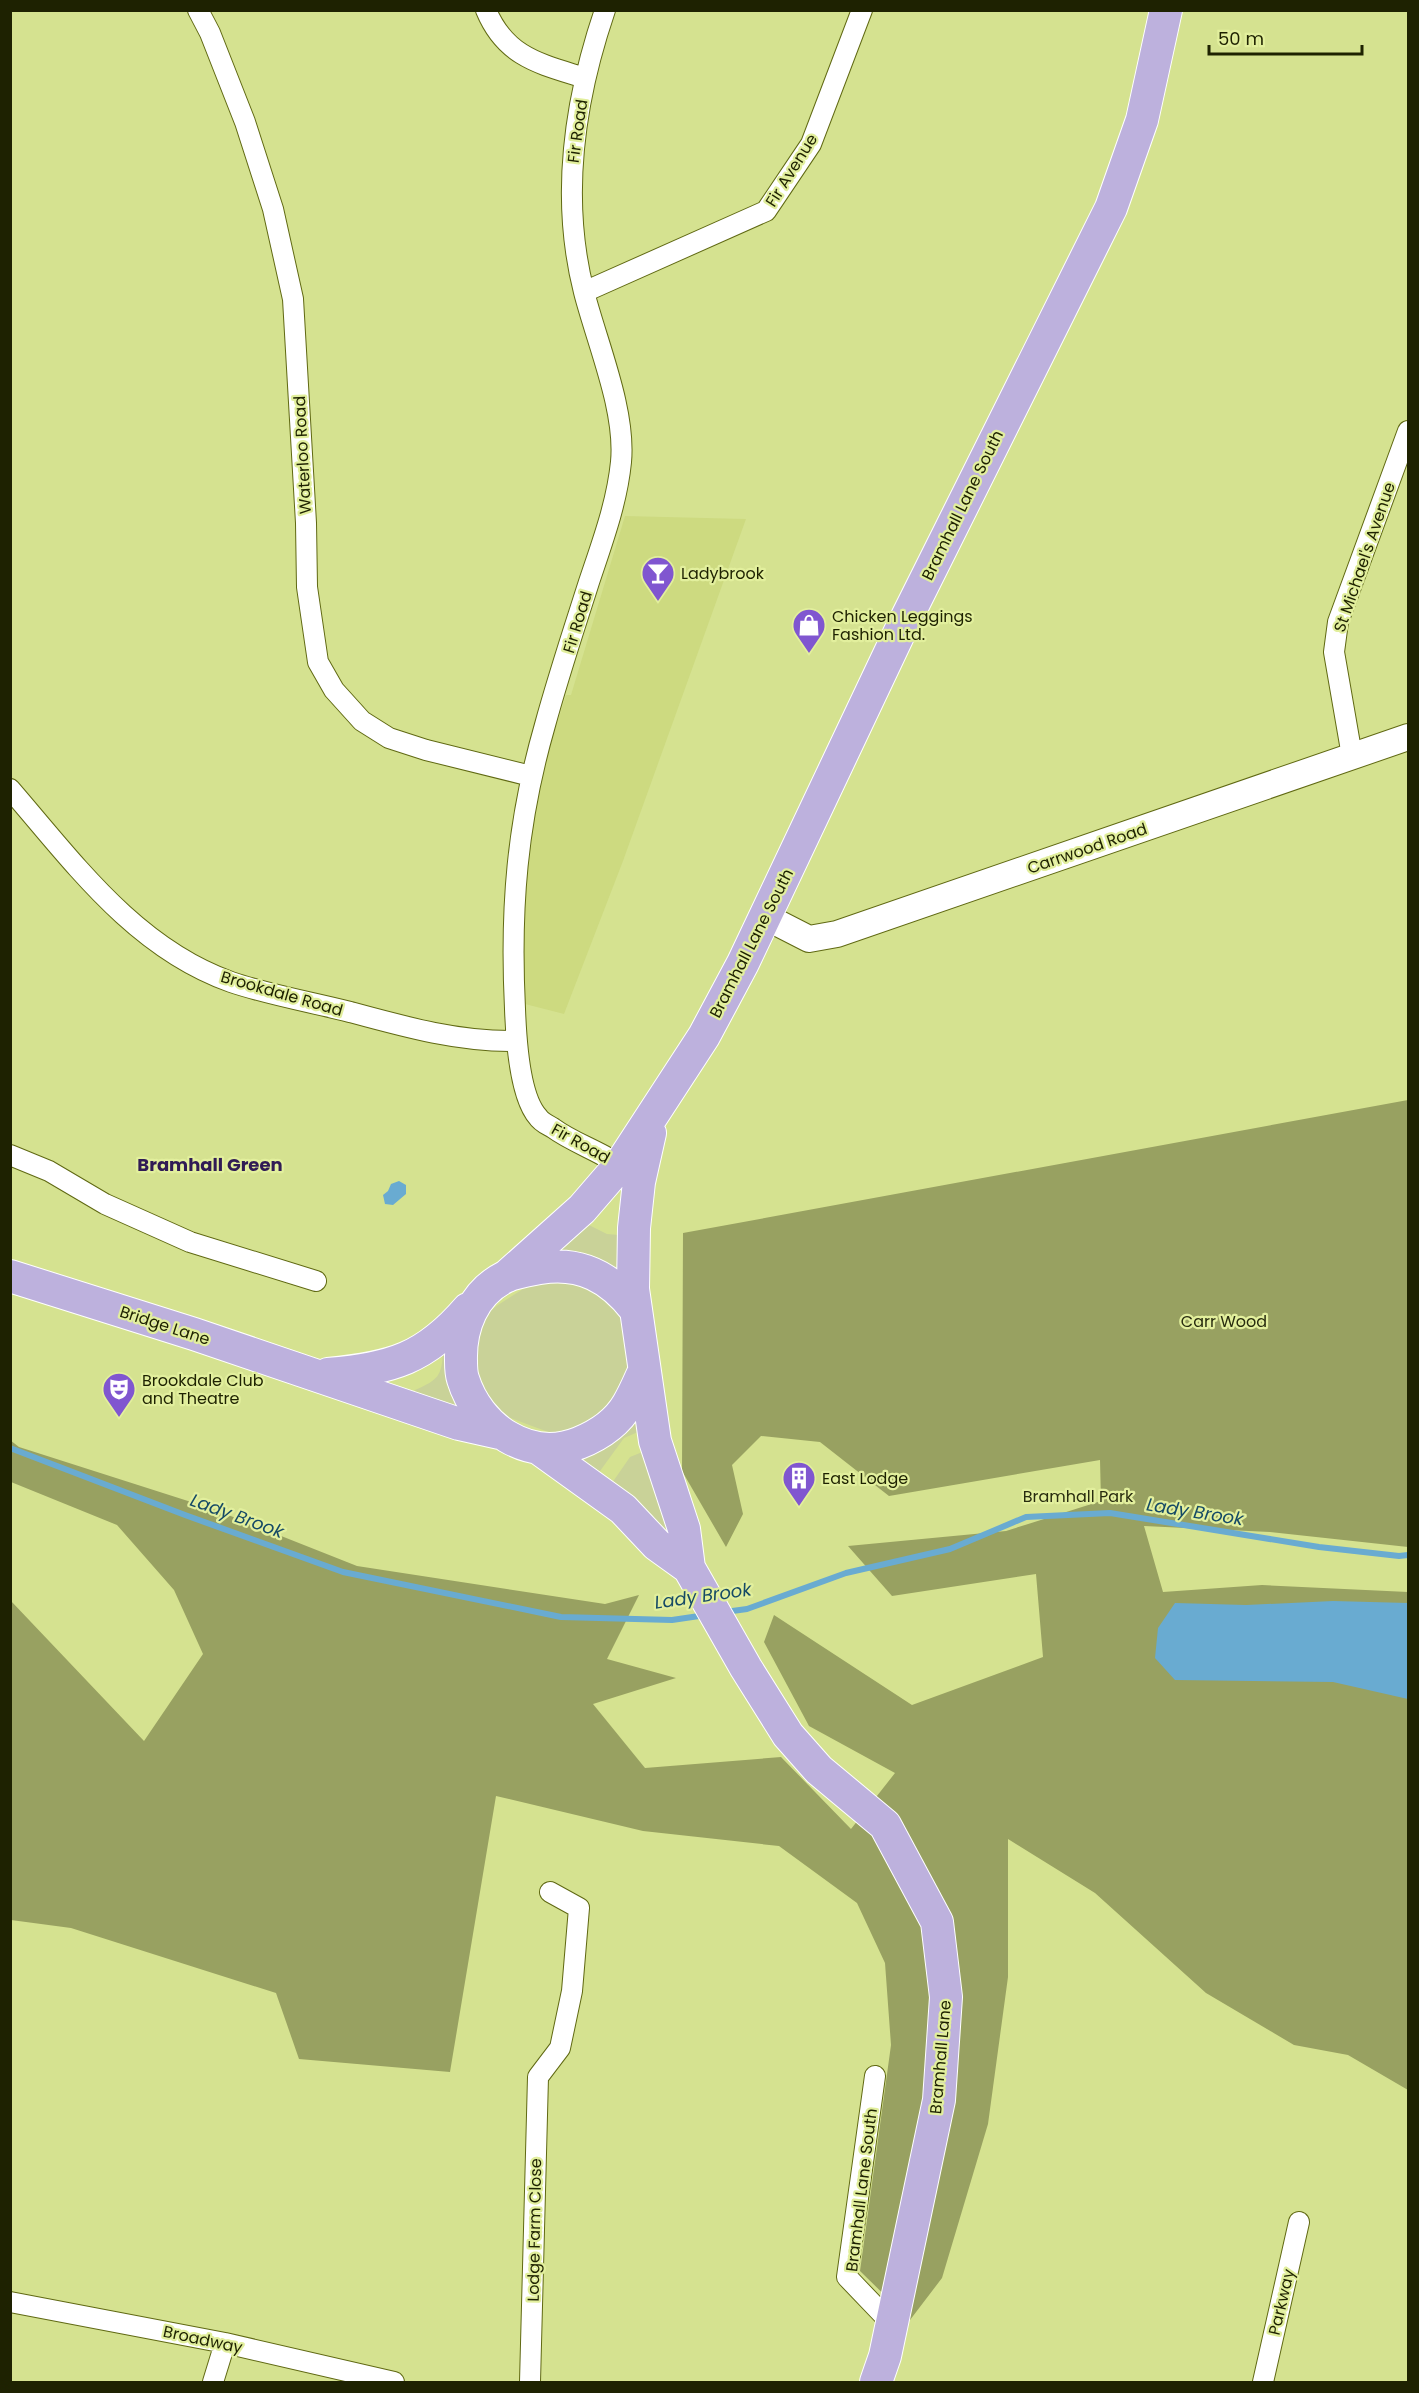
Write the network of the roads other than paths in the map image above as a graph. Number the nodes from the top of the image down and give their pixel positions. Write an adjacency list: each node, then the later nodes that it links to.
1 (198, 10): 11 (street, Waterloo Road)
2 (486, 10): 6 (street)
3 (605, 10): 6 (street, Fir Road)
4 (862, 10): 7 (street, Fir Avenue)
5 (1166, 10): 13 (main road, Bramhall Lane South)
6 (585, 78): 7 (street, Fir Road)
7 (584, 292): 11 (street, Fir Road)
8 (1408, 431): 10 (street, St Michael's Avenue)
9 (1408, 736): 10 (street, Carrwood Road)
10 (1352, 756): 13 (street, Carrwood Road)
11 (531, 776): 14 (street, Fir Road)
12 (10, 789): 14 (street, Brookdale Road)
13 (766, 917): 16 (main road, Bramhall Lane South)
14 (516, 1041): 16 (street, Fir Road)
15 (10, 1155): 19 (street)
16 (629, 1174): 18 (main road, Bramhall Lane South); 21 (main road, Bramhall Lane South)
17 (10, 1276): 23 (main road, Bridge Lane)
18 (507, 1276): 20 (main road); 21 (main road)
19 (316, 1281)
20 (478, 1299): 23 (main road, Bridge Lane); 24 (main road)
21 (635, 1309): 22 (main road)
22 (644, 1371): 25 (main road); 26 (main road)
23 (318, 1375): 24 (main road, Bridge Lane)
24 (499, 1433): 25 (main road)
25 (541, 1450): 26 (main road)
26 (695, 1577): 31 (main road, Bramhall Lane)
27 (550, 1892): 35 (street, Lodge Farm Close)
28 (875, 2076): 31 (street, Bramhall Lane South)
29 (1299, 2222): 37 (street, Parkway)
30 (10, 2302): 32 (street, Broadway)
31 (892, 2324): 36 (main road, Bramhall Lane)
32 (225, 2343): 33 (street); 34 (street, Broadway)
33 (213, 2382)
34 (394, 2382)
35 (530, 2382)
36 (876, 2382)
37 (1263, 2382)

